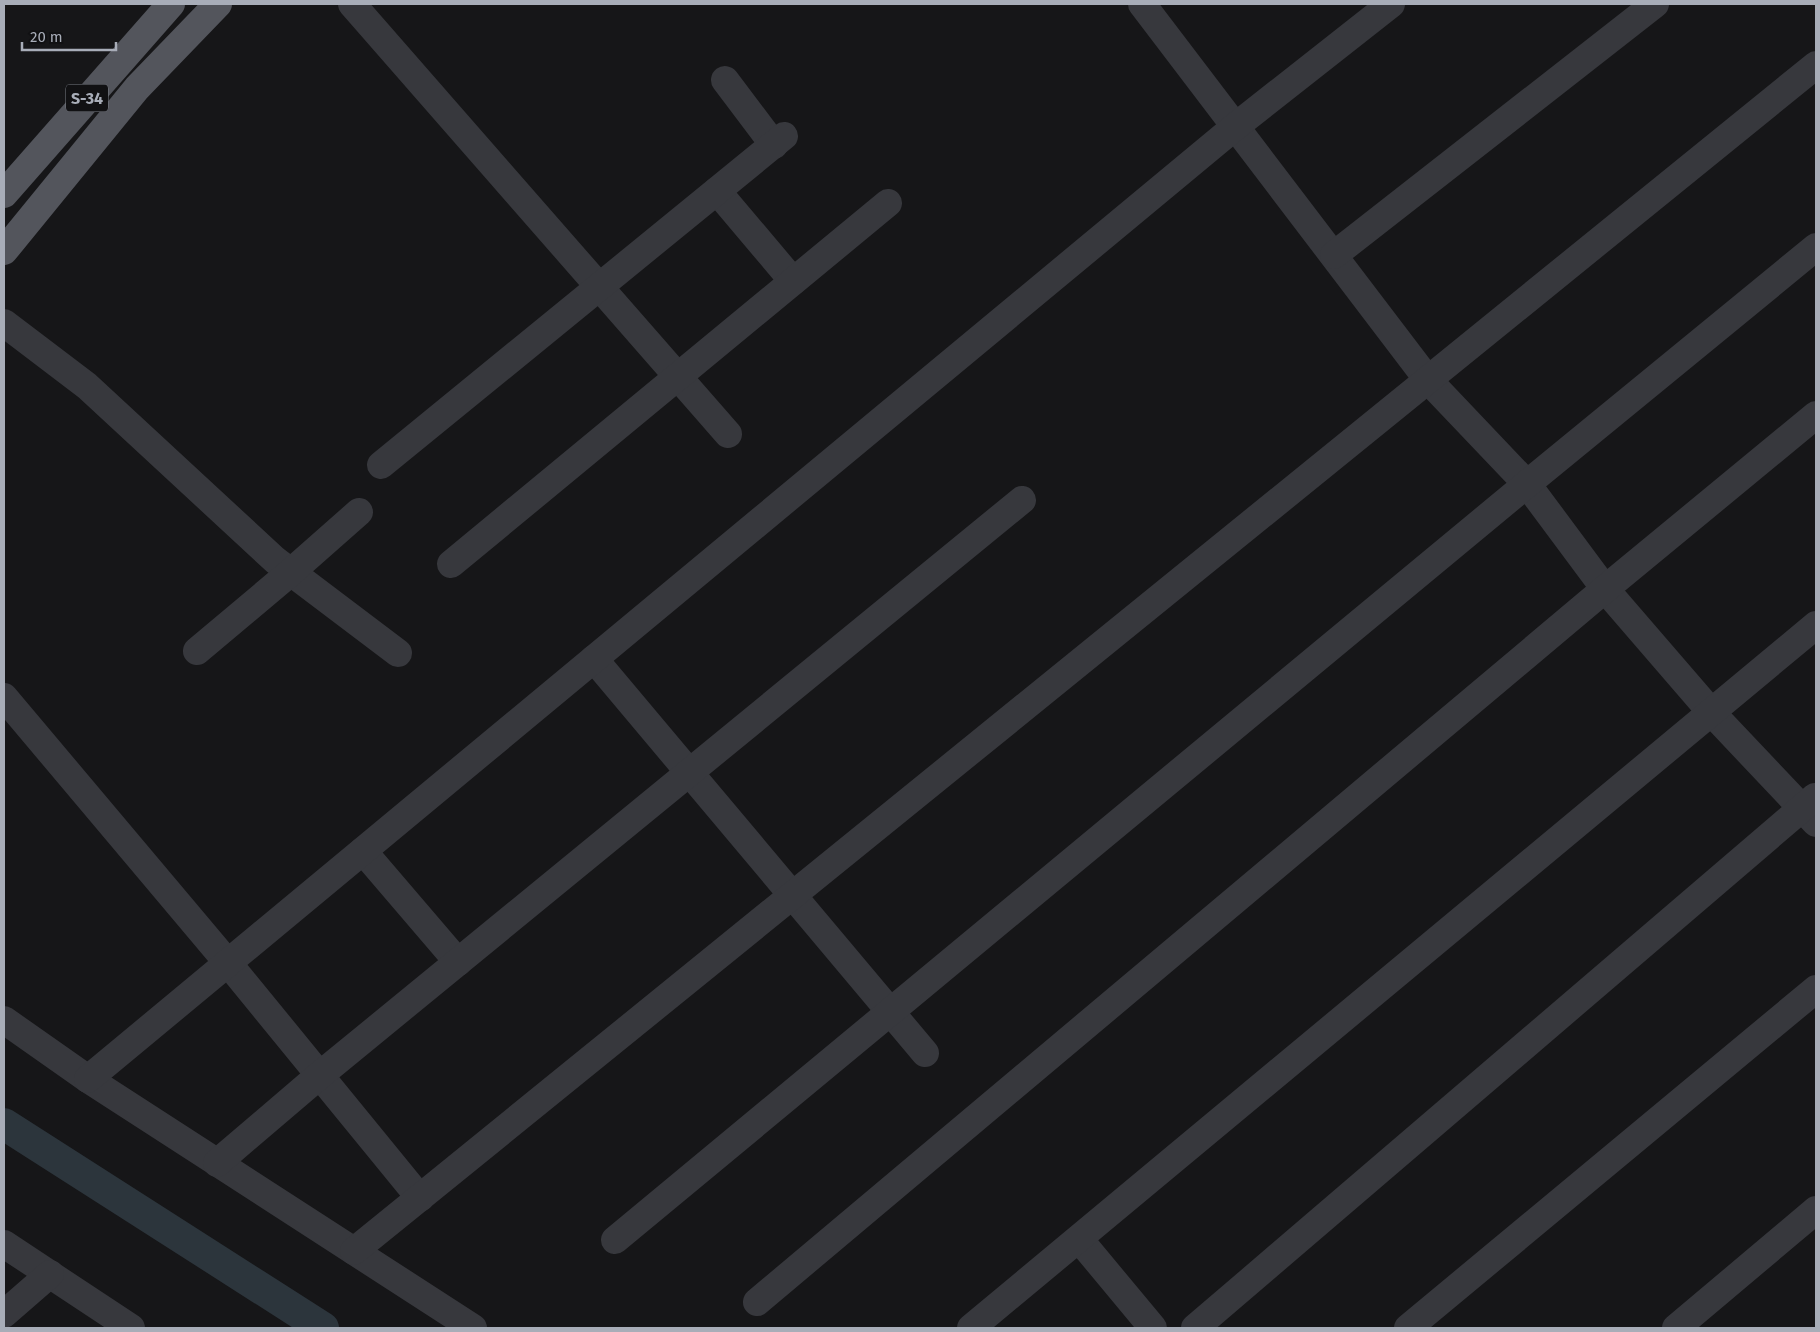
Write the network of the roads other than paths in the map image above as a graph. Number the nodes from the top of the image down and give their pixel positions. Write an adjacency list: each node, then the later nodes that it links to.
1 (171, 4): 11 (main road, S-34)
2 (218, 4): 14 (main road)
3 (352, 4): 17 (street)
4 (1142, 4): 9 (street)
5 (1391, 4): 9 (street)
6 (1655, 4): 15 (street)
7 (1816, 65): 20 (street)
8 (725, 80): 10 (street)
9 (1236, 126): 15 (street); 33 (street)
10 (717, 191): 16 (street); 17 (street)
11 (4, 194)
12 (888, 203): 16 (street)
13 (1816, 247): 24 (street)
14 (4, 251)
15 (1334, 256): 20 (street)
16 (793, 281): 19 (street)
17 (599, 287): 19 (street); 23 (street)
18 (4, 323): 28 (street)
19 (677, 377): 22 (street); 27 (street)
20 (1428, 380): 24 (street); 39 (street)
21 (1816, 415): 29 (street)
22 (728, 434)
23 (381, 465)
24 (1527, 484): 29 (street); 43 (street)
25 (1022, 500): 36 (street)
26 (359, 512): 28 (street)
27 (451, 564)
28 (291, 572): 31 (street); 32 (street)
29 (1605, 589): 35 (street); 56 (street)
30 (1816, 625): 35 (street)
31 (196, 651)
32 (398, 653)
33 (594, 659): 36 (street); 38 (street)
34 (4, 697): 41 (street)
35 (1712, 712): 37 (street); 51 (street)
36 (689, 773): 39 (street); 40 (street)
37 (1812, 809): 62 (street)
38 (363, 851): 40 (street); 41 (street)
39 (793, 895): 43 (street); 49 (street)
40 (458, 962): 46 (street)
41 (228, 963): 46 (street); 47 (street)
42 (1816, 988): 63 (street)
43 (891, 1011): 45 (street); 52 (street)
44 (4, 1020): 47 (street)
45 (926, 1053)
46 (320, 1075): 48 (street); 49 (street)
47 (88, 1079): 48 (street)
48 (217, 1163): 54 (street)
49 (420, 1198): 54 (street)
50 (1816, 1210): 64 (street)
51 (1079, 1239): 60 (street); 61 (street)
52 (615, 1240)
53 (4, 1244): 55 (street)
54 (354, 1251): 59 (street)
55 (50, 1274): 57 (street); 58 (street)
56 (757, 1302)
57 (4, 1314)
58 (131, 1328)
59 (473, 1328)
60 (971, 1328)
61 (1153, 1328)
62 (1196, 1328)
63 (1408, 1328)
64 (1676, 1328)

